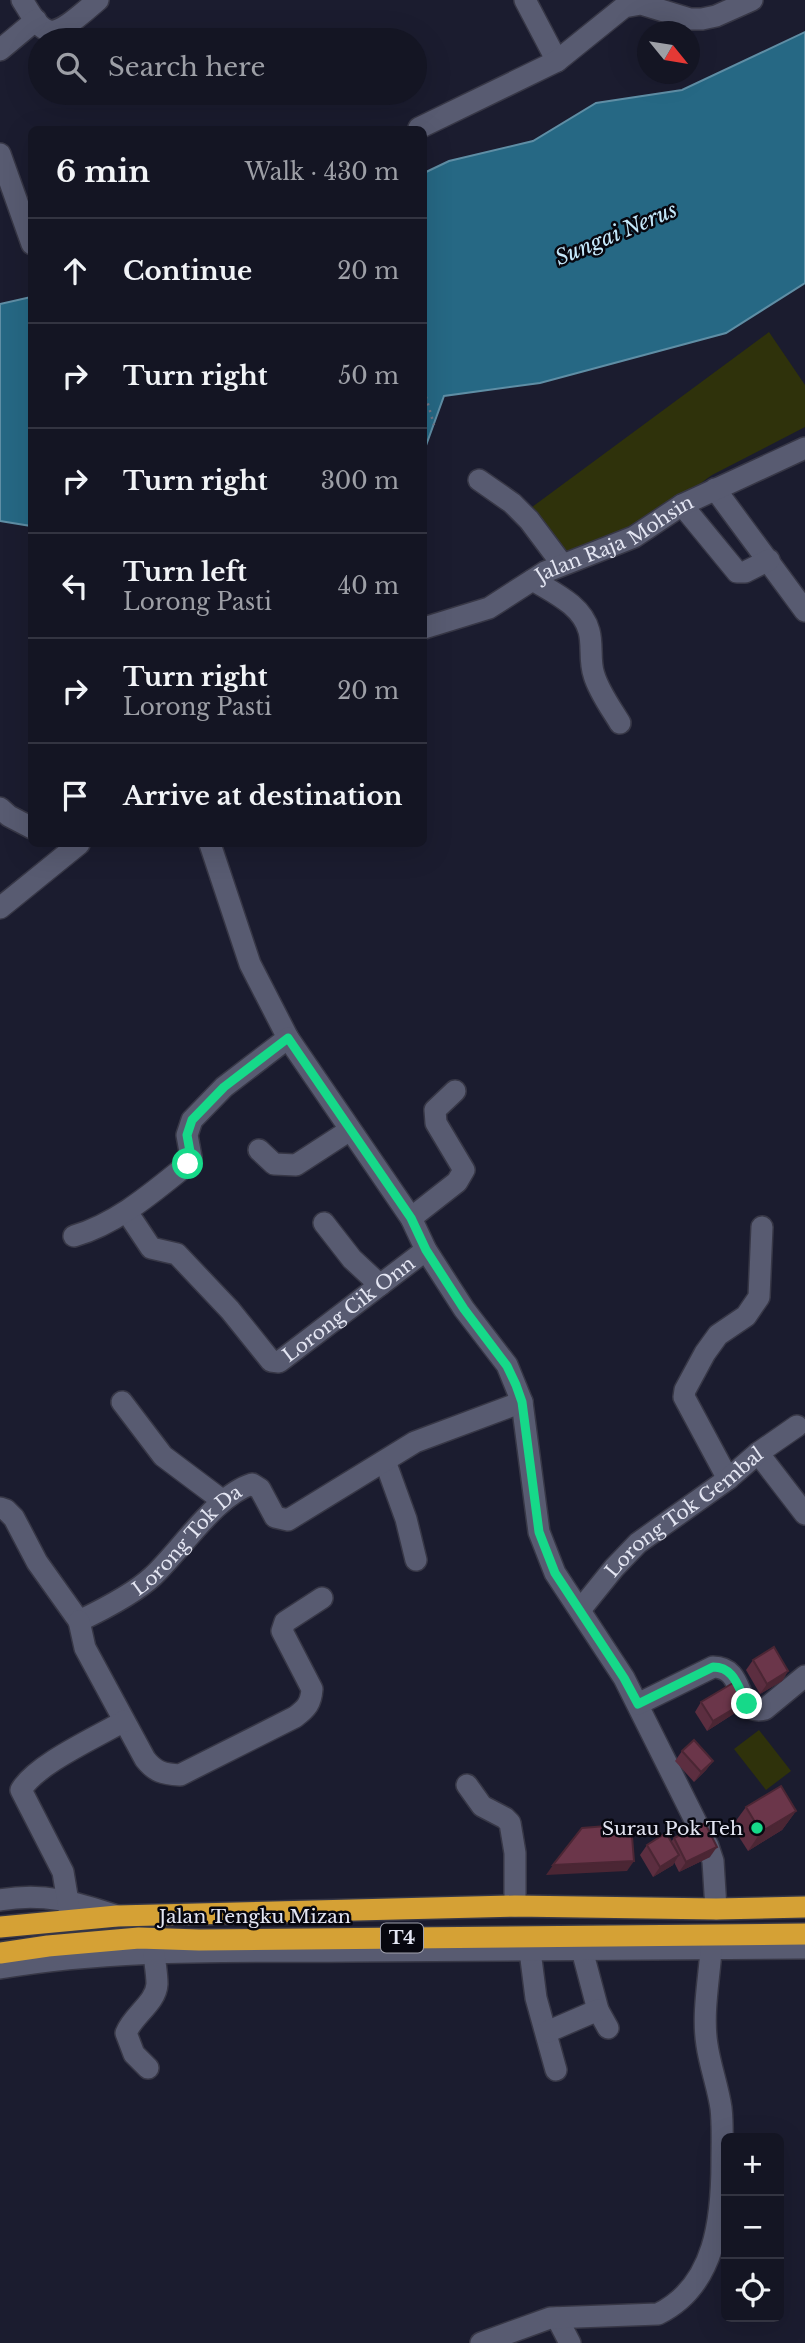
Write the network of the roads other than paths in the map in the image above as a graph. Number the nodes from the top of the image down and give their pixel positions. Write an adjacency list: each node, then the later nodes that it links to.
1 (22, 0): 5 (street)
2 (98, 0): 7 (street)
3 (525, 0): 9 (street)
4 (752, 0): 9 (street)
5 (36, 20): 6 (street); 8 (street)
6 (44, 28)
7 (62, 28)
8 (0, 50)
9 (557, 61): 10 (street)
10 (423, 126)
11 (0, 154): 12 (street)
12 (28, 233)
13 (805, 448): 15 (street, Jalan Raja Mohsin)
14 (479, 480): 18 (street)
15 (715, 488): 16 (street, Jalan Raja Mohsin); 17 (street)
16 (682, 505): 17 (street); 18 (street, Jalan Raja Mohsin)
17 (769, 561): 20 (street)
18 (562, 564): 19 (street, Jalan Raja Mohsin)
19 (533, 580): 21 (street, Jalan Raja Mohsin); 22 (street)
20 (805, 611)
21 (427, 627)
22 (620, 723)
23 (0, 808): 24 (street)
24 (28, 826)
25 (69, 847): 27 (street)
26 (211, 847): 28 (street)
27 (0, 908)
28 (288, 1038): 30 (street); 32 (street)
29 (455, 1091): 33 (street)
30 (350, 1130): 31 (street); 33 (street)
31 (258, 1150)
32 (127, 1212): 36 (street); 38 (street, Lorong Cik Onn)
33 (411, 1218): 37 (street)
34 (324, 1223): 38 (street)
35 (762, 1227): 44 (street)
36 (74, 1236)
37 (426, 1250): 38 (street, Lorong Cik Onn); 40 (street)
38 (380, 1284)
39 (122, 1402): 45 (street)
40 (522, 1402): 43 (street, Lorong Tok Da); 50 (street)
41 (797, 1426): 42 (street, Lorong Tok Gembal)
42 (758, 1453): 44 (street, Lorong Tok Gembal); 47 (street)
43 (385, 1461): 45 (street, Lorong Tok Da); 48 (street)
44 (728, 1479): 50 (street, Lorong Tok Gembal)
45 (223, 1501): 51 (street, Lorong Tok Da)
46 (0, 1508): 51 (street)
47 (805, 1514)
48 (416, 1560)
49 (322, 1598): 54 (street)
50 (580, 1610): 53 (street)
51 (79, 1621): 54 (street)
52 (805, 1676): 53 (street)
53 (638, 1704): 59 (street)
54 (124, 1721): 60 (street)
55 (467, 1785): 57 (street)
56 (0, 1900): 60 (street)
57 (515, 1906): 59 (highway, Jalan Tengku Mizan / T4); 60 (highway, Jalan Tengku Mizan / T4)
58 (805, 1907): 59 (highway, Jalan Tengku Mizan / T4)
59 (716, 1909)
60 (70, 1910): 61 (highway, Jalan Tengku Mizan / T4)
61 (0, 1927)
62 (805, 1934): 67 (highway, Jalan Tengku Mizan / T4)
63 (805, 1948): 65 (street)
64 (582, 1950): 65 (street); 66 (street); 70 (street)
65 (711, 1950): 73 (street)
66 (530, 1951): 68 (street); 70 (street)
67 (0, 1953)
68 (153, 1954): 69 (street); 71 (street)
69 (0, 1968)
70 (547, 2032): 72 (street)
71 (148, 2068)
72 (556, 2070)
73 (557, 2318): 74 (street); 75 (street)
74 (481, 2343)
75 (570, 2343)

